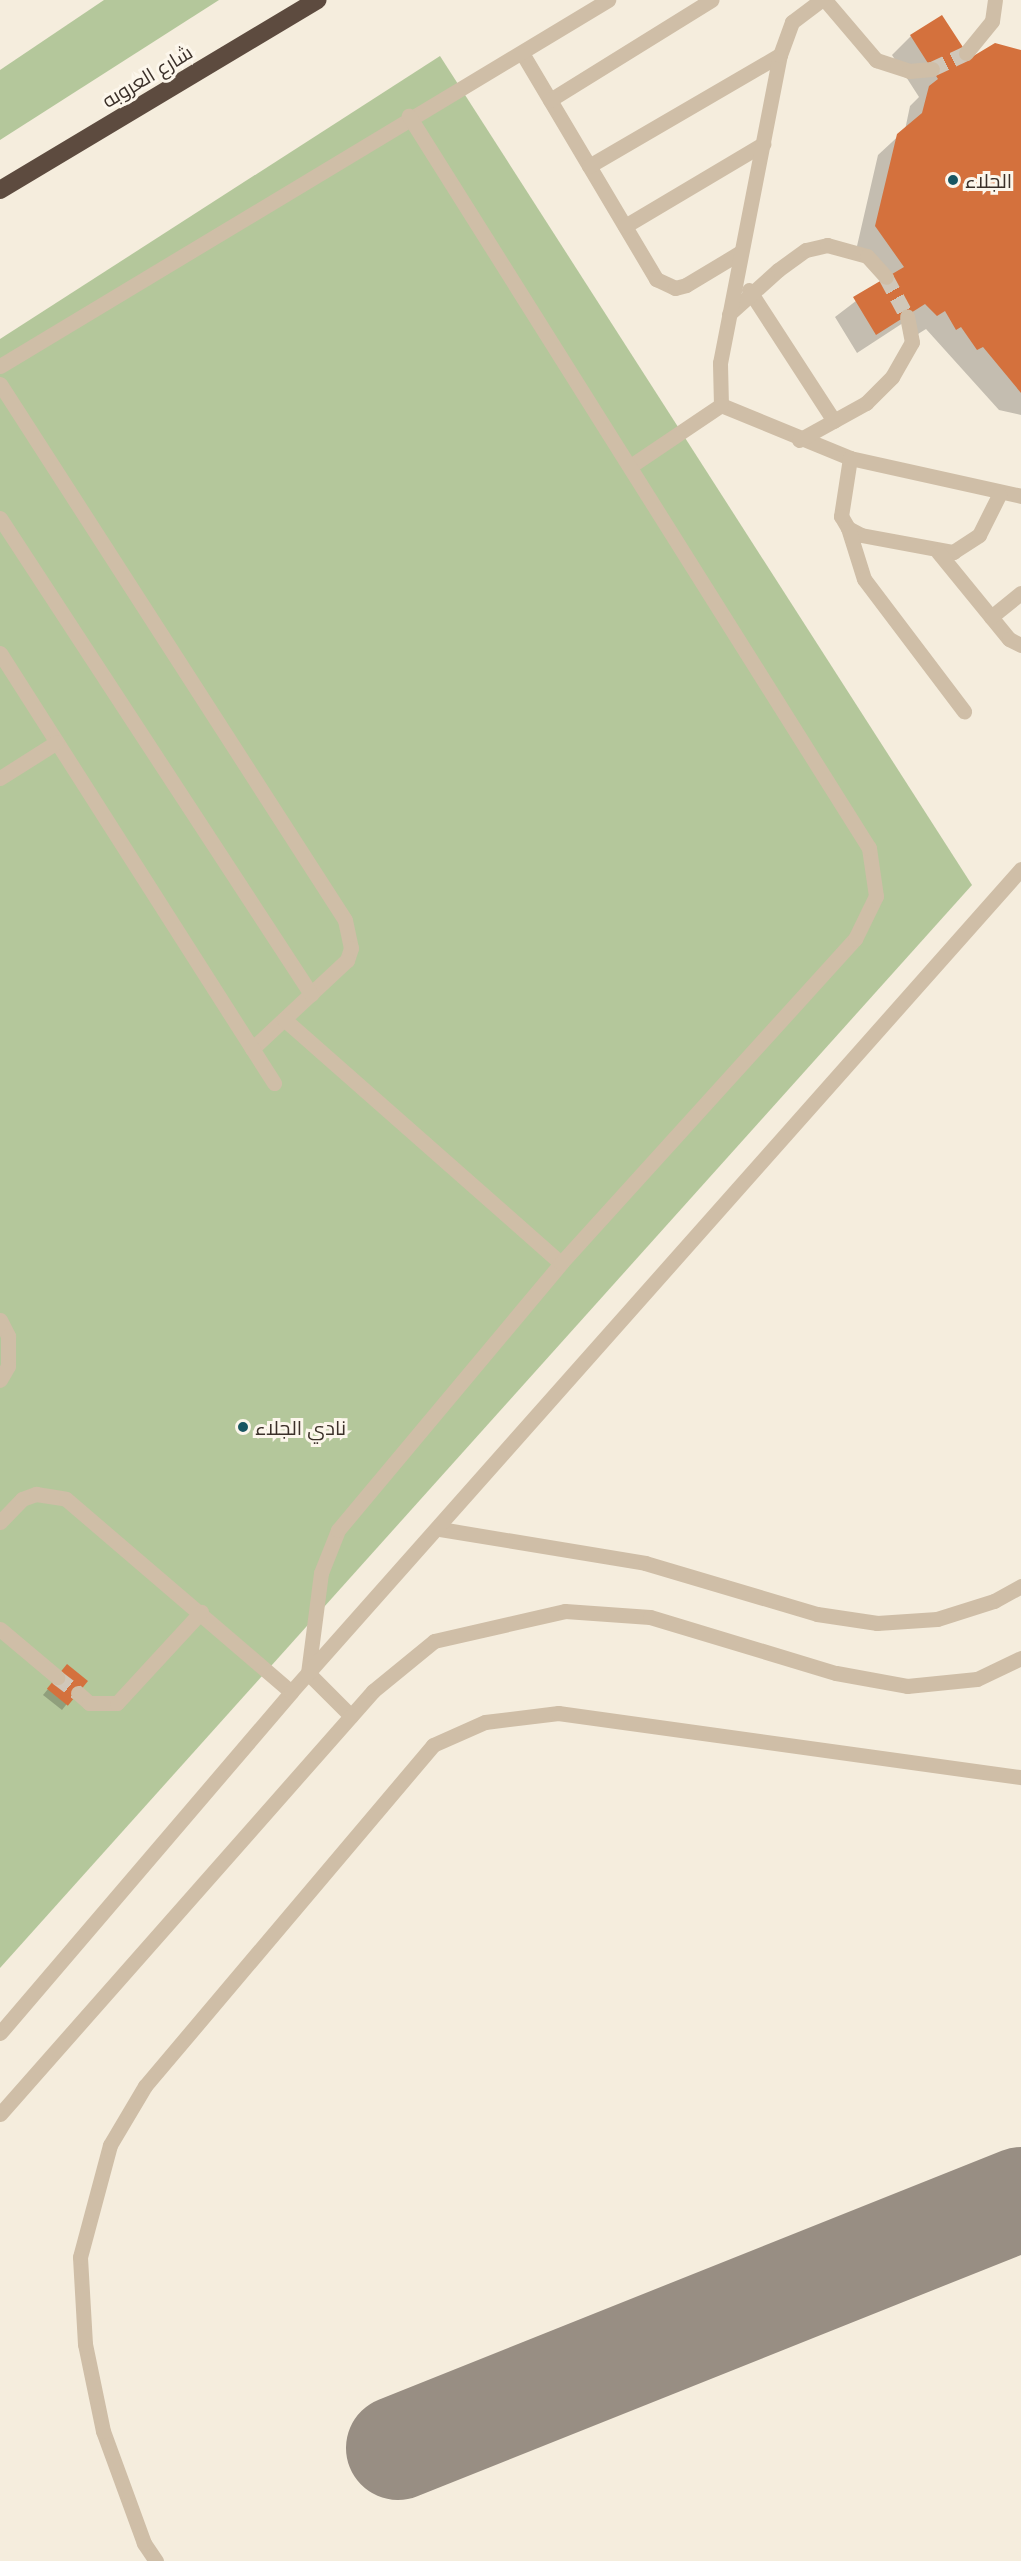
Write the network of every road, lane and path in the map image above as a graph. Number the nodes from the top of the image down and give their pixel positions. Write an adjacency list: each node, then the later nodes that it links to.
1 (317, 0): 14 (highway, شارع العروبه)
2 (608, 0): 6 (lane)
3 (711, 0): 10 (lane)
4 (823, 0): 8 (lane); 9 (lane)
5 (995, 0): 7 (lane)
6 (522, 53): 10 (lane); 11 (lane)
7 (966, 53)
8 (780, 55): 12 (lane); 13 (lane)
9 (932, 69)
10 (550, 100): 13 (lane)
11 (409, 116): 21 (lane); 27 (lane)
12 (763, 144): 15 (lane); 16 (lane)
13 (589, 166): 15 (lane)
14 (0, 190)
15 (625, 226): 16 (lane)
16 (741, 252): 19 (lane)
17 (886, 277): 18 (lane)
18 (750, 290): 19 (lane); 24 (lane)
19 (729, 314): 23 (lane)
20 (907, 316): 24 (lane)
21 (0, 366)
22 (0, 384): 41 (lane)
23 (721, 405): 25 (lane); 27 (lane)
24 (834, 421): 25 (lane)
25 (799, 440): 26 (lane)
26 (850, 458): 28 (lane); 31 (lane)
27 (632, 465): 45 (lane)
28 (999, 495): 29 (lane); 32 (lane)
29 (1021, 496)
30 (0, 518): 41 (lane)
31 (848, 528): 32 (lane); 37 (lane)
32 (938, 552): 34 (lane)
33 (1021, 592): 34 (lane)
34 (991, 617): 35 (lane)
35 (1021, 645)
36 (0, 653): 38 (lane)
37 (964, 711)
38 (57, 742): 39 (lane); 43 (lane)
39 (0, 778)
40 (1021, 869): 49 (lane)
41 (311, 994): 42 (lane)
42 (284, 1019): 43 (lane); 45 (lane)
43 (252, 1049): 44 (lane)
44 (274, 1083)
45 (561, 1263): 54 (lane)
46 (0, 1320): 47 (lane)
47 (0, 1380)
48 (0, 1522): 51 (lane)
49 (440, 1529): 50 (lane); 54 (lane)
50 (1021, 1586)
51 (201, 1612): 56 (lane); 57 (lane)
52 (0, 1629): 55 (lane)
53 (1021, 1658): 58 (lane)
54 (308, 1673): 56 (lane); 58 (lane)
55 (57, 1677)
56 (291, 1692): 60 (lane)
57 (78, 1693)
58 (351, 1716): 61 (lane)
59 (1021, 1777): 62 (lane)
60 (0, 2033)
61 (0, 2114)
62 (156, 2561)

